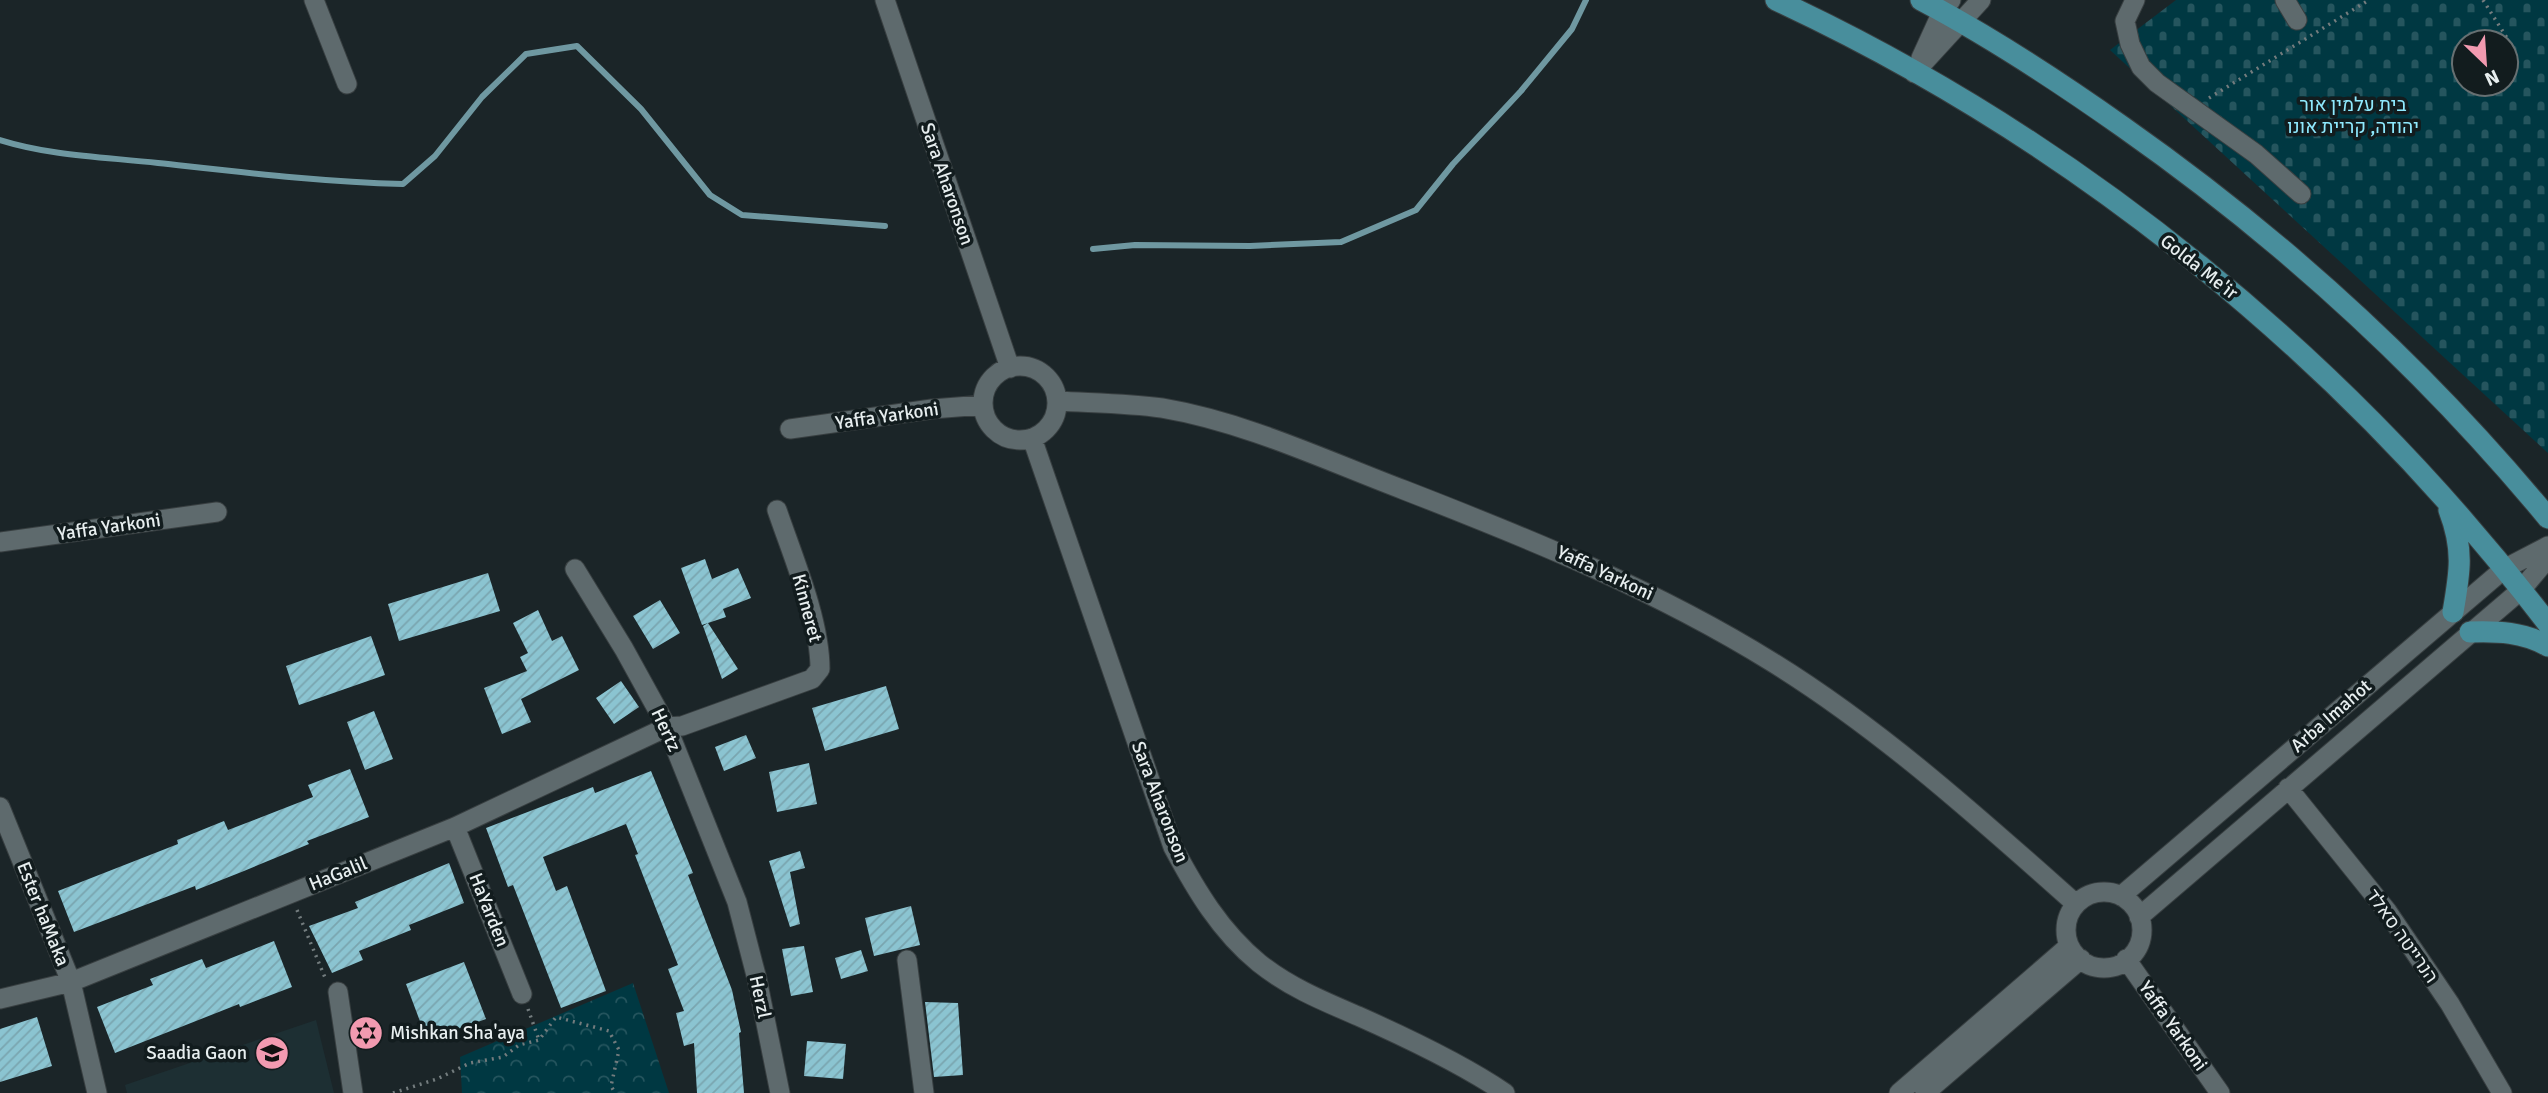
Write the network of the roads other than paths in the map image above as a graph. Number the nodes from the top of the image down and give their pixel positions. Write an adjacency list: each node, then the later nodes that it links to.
1 (314, 0): 12 (street)
2 (885, 0): 14 (street, Sara Aharonson)
3 (1776, 0): 11 (main road, Golda Me'ir)
4 (1921, 0): 8 (main road)
5 (1981, 0): 10 (street)
6 (2135, 0): 13 (street)
7 (2285, 0): 9 (street)
8 (1947, 6): 10 (main road); 11 (street)
9 (2297, 20)
10 (1962, 23): 11 (street); 22 (main road)
11 (1914, 73): 19 (main road, Golda Me'ir)
12 (347, 84)
13 (2301, 194)
14 (1010, 368): 15 (street); 16 (street)
15 (1058, 401): 18 (street); 39 (street, Yaffa Yarkoni)
16 (983, 405): 17 (street, Yaffa Yarkoni); 18 (street)
17 (790, 429)
18 (1032, 438): 53 (street, Sara Aharonson)
19 (2446, 502): 27 (main road, Golda Me'ir); 29 (main road)
20 (777, 510): 33 (street, Kinneret)
21 (217, 512): 23 (street, Yaffa Yarkoni)
22 (2548, 517)
23 (0, 542)
24 (2548, 546): 27 (street, Arba Imahot)
25 (2548, 558): 28 (street, Arba Imahot)
26 (575, 569): 33 (street, Hertz)
27 (2504, 569): 28 (main road, Golda Me'ir); 29 (street, Arba Imahot)
28 (2521, 590): 30 (main road, Golda Me'ir); 31 (street, Arba Imahot)
29 (2453, 612): 37 (street, Arba Imahot)
30 (2548, 624)
31 (2470, 632): 32 (main road); 34 (street, Arba Imahot)
32 (2548, 646)
33 (667, 727): 36 (street, HaGalil); 38 (street, Hertz)
34 (2288, 788): 40 (street, Arba Imahot); 56 (street, הנרייטה סאלד)
35 (0, 807): 44 (street, Ester haMaka)
36 (455, 827): 44 (street, HaGalil); 46 (street, HaYarden)
37 (2121, 896): 39 (street); 40 (street)
38 (737, 902): 51 (street, Herzl)
39 (2076, 904): 41 (street)
40 (2139, 917): 42 (street)
41 (2075, 953): 42 (street); 48 (street); 54 (street)
42 (2126, 959): 55 (street, Yaffa Yarkoni)
43 (907, 960): 52 (street)
44 (71, 982): 47 (street, HaGalil); 49 (street, Ester haMaka)
45 (338, 992): 50 (street)
46 (522, 994)
47 (0, 999)
48 (1933, 1091)
49 (97, 1093)
50 (353, 1093)
51 (780, 1093)
52 (924, 1093)
53 (1505, 1093)
54 (1899, 1093)
55 (2220, 1093)
56 (2502, 1093)

